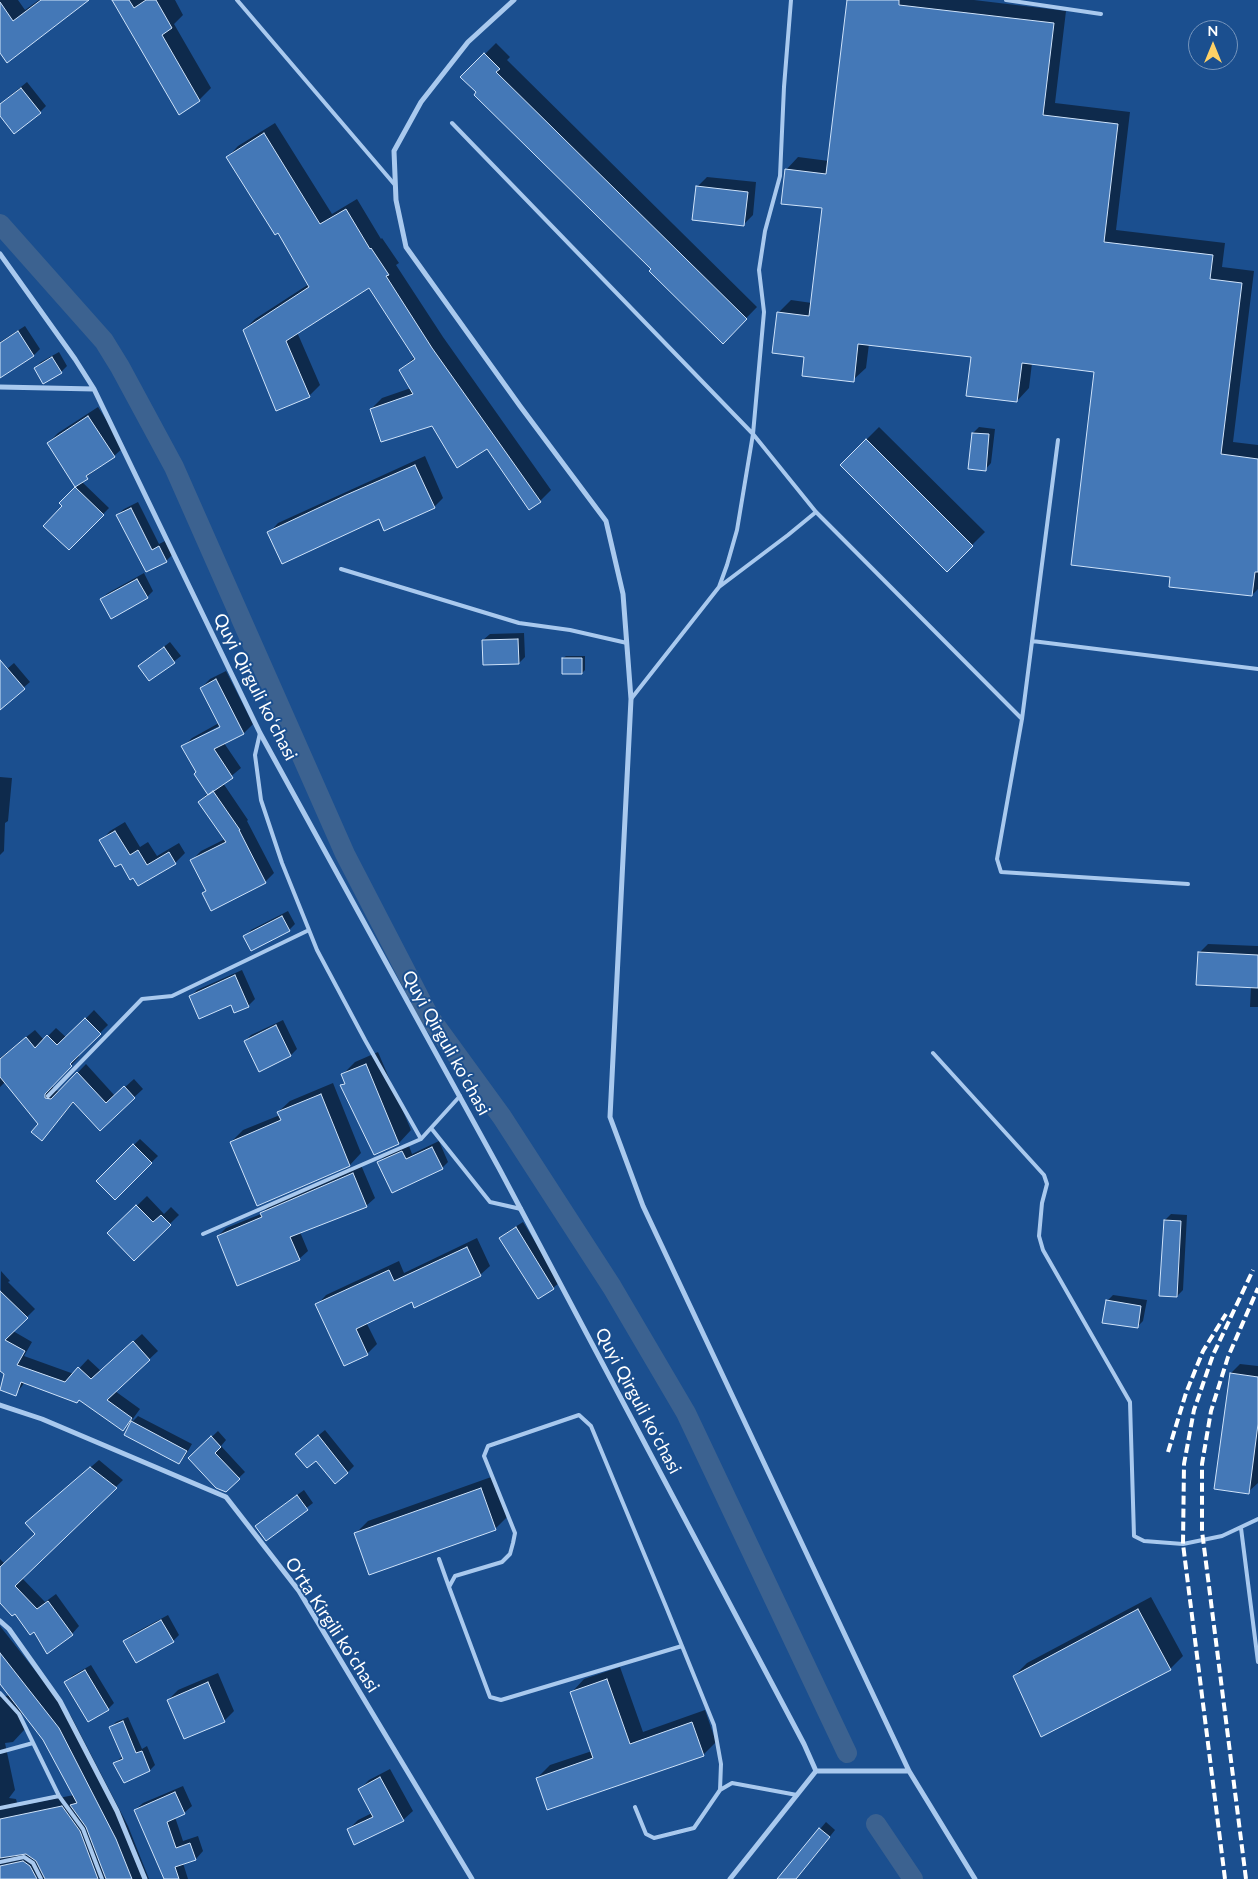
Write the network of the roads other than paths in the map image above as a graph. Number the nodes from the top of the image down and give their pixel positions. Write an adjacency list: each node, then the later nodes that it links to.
1 (237, 0): 7 (lane)
2 (514, 0): 7 (street)
3 (790, 0): 11 (lane)
4 (1006, 0): 5 (lane)
5 (1101, 14)
6 (452, 123): 11 (lane)
7 (396, 185): 17 (street)
8 (0, 254): 10 (street, Quyi Qirguli koʻchasi)
9 (0, 387): 10 (street)
10 (94, 388): 21 (street, Quyi Qirguli koʻchasi)
11 (753, 434): 13 (lane); 15 (lane)
12 (1058, 440): 16 (lane)
13 (816, 512): 15 (lane); 20 (lane)
14 (341, 569): 17 (lane)
15 (719, 587): 19 (lane)
16 (1032, 641): 18 (lane); 20 (lane)
17 (627, 643): 19 (street)
18 (1258, 669)
19 (631, 699): 43 (street)
20 (1022, 719): 22 (lane)
21 (260, 732): 23 (lane); 26 (street, Quyi Qirguli koʻchasi)
22 (1188, 884)
23 (309, 930): 25 (lane); 28 (lane)
24 (933, 1053): 33 (lane)
25 (48, 1096)
26 (460, 1096): 27 (lane); 29 (street, Quyi Qirguli koʻchasi)
27 (431, 1128): 28 (lane); 29 (lane)
28 (421, 1139): 30 (lane)
29 (521, 1210): 44 (street, Quyi Qirguli koʻchasi)
30 (202, 1234)
31 (0, 1404): 54 (street, Oʻrta Kirgili koʻchasi)
32 (1258, 1519): 33 (lane)
33 (1241, 1528): 37 (lane)
34 (439, 1559): 35 (lane)
35 (449, 1587): 38 (lane); 38 (lane)
36 (0, 1621): 53 (street)
37 (1257, 1633): 39 (lane)
38 (682, 1646): 45 (lane)
39 (1258, 1662)
40 (0, 1694): 41 (lane)
41 (33, 1743): 42 (lane); 47 (lane)
42 (0, 1752)
43 (909, 1770): 44 (street); 56 (street)
44 (816, 1771): 46 (street)
45 (720, 1790): 46 (lane); 48 (lane)
46 (797, 1795): 55 (street)
47 (59, 1796): 49 (lane); 52 (lane)
48 (635, 1807)
49 (0, 1808)
50 (0, 1862): 51 (lane)
51 (41, 1879)
52 (102, 1879)
53 (145, 1879)
54 (472, 1879)
55 (730, 1879)
56 (975, 1879)

